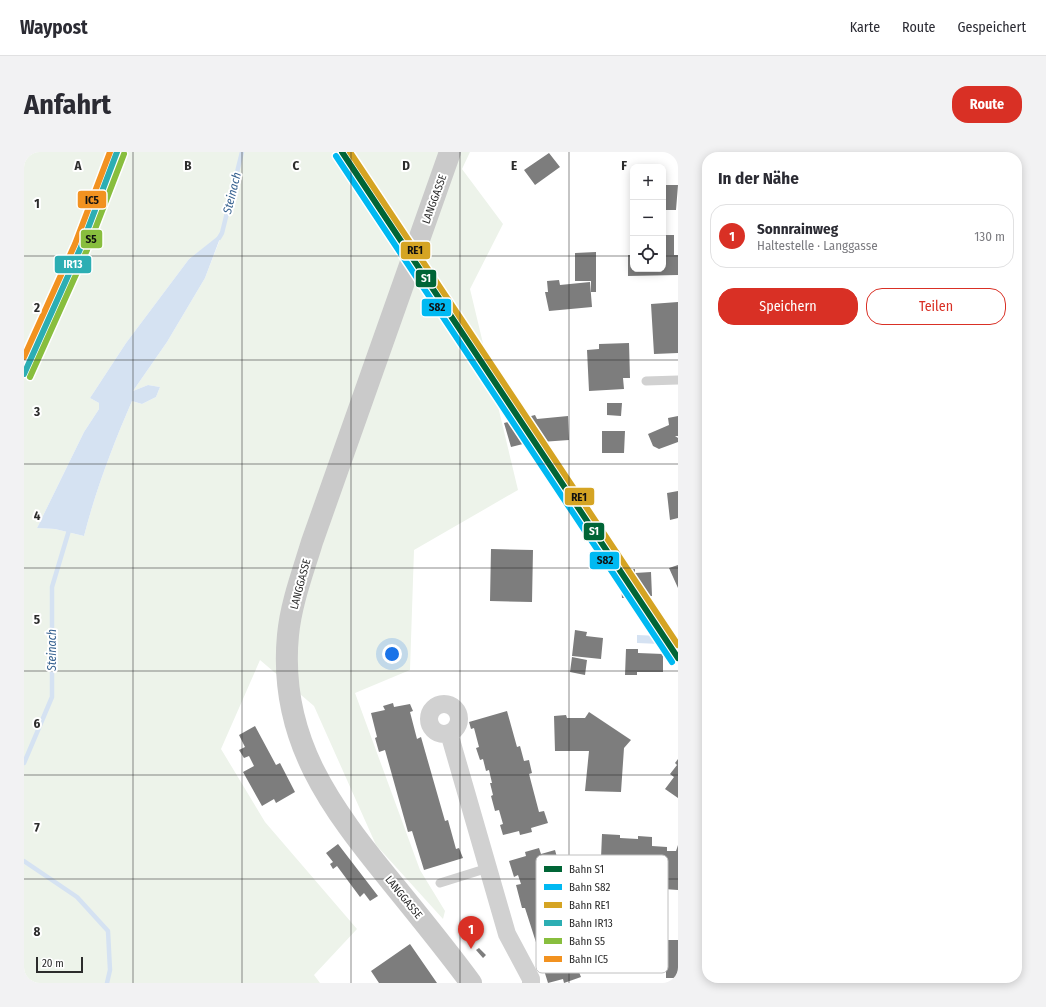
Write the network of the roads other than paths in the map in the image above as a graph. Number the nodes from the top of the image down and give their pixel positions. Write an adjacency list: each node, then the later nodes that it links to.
1 (450, 152): 7 (main road, LANGGASSE)
2 (678, 380): 3 (lane)
3 (646, 381)
4 (449, 734): 5 (street)
5 (488, 868): 6 (lane); 8 (street)
6 (440, 882)
7 (472, 983)
8 (531, 983)

